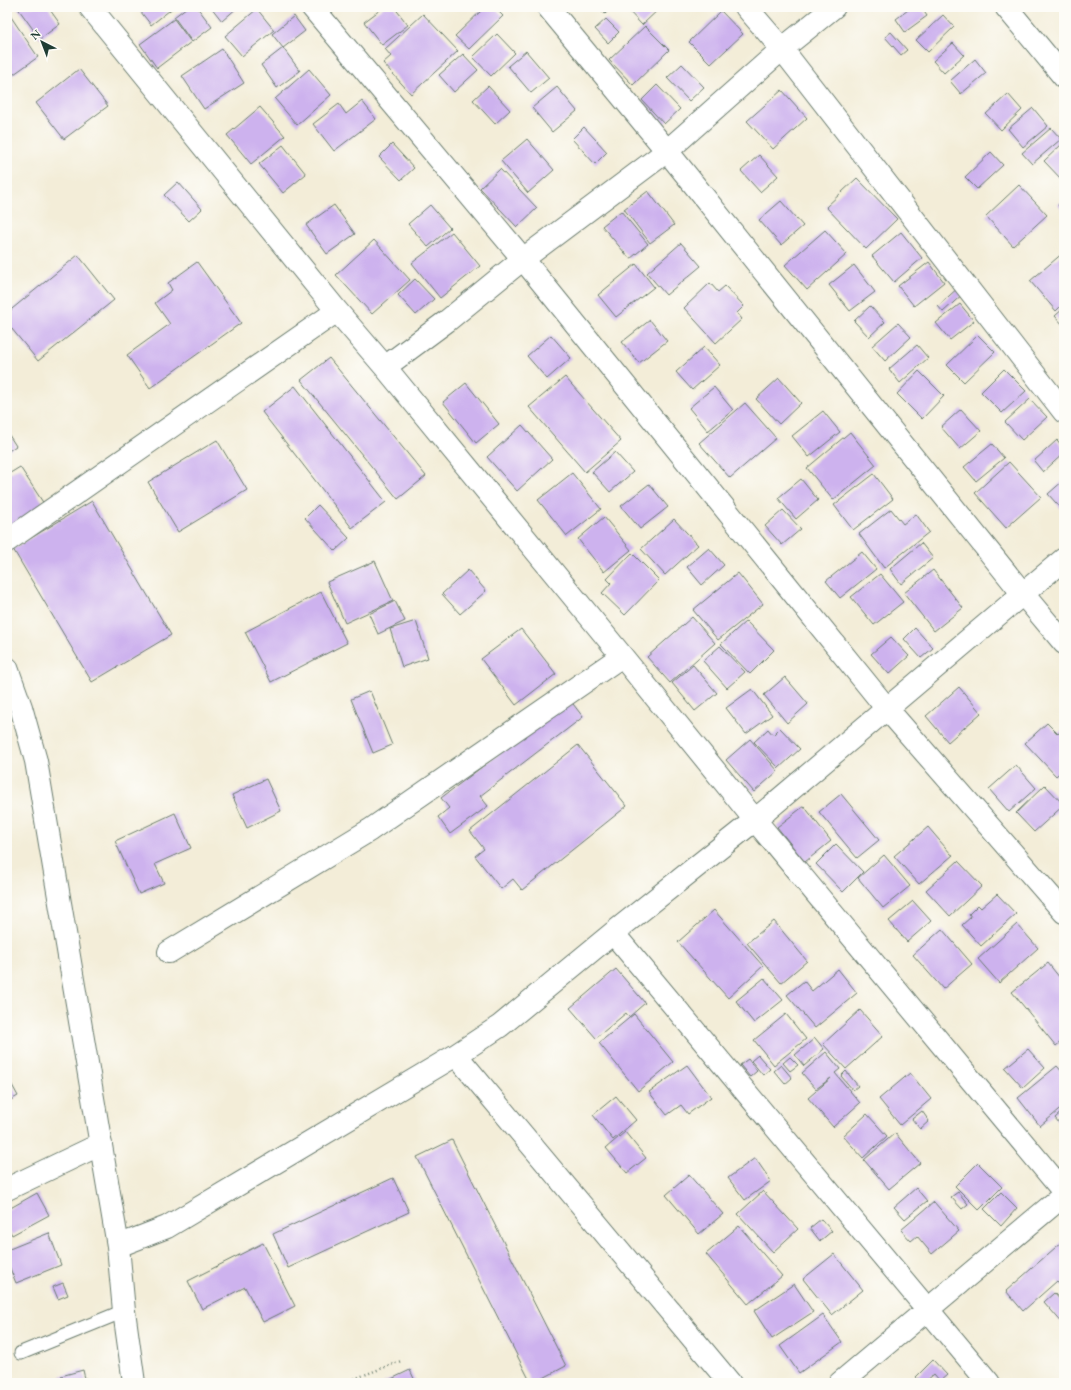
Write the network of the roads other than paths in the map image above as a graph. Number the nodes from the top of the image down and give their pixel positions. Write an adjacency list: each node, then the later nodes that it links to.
1 (90, 7): 11 (street)
2 (312, 7): 10 (street)
3 (548, 7): 9 (street)
4 (746, 7): 7 (street)
5 (834, 7): 7 (street)
6 (1006, 7): 8 (street)
7 (782, 49): 9 (street); 13 (street)
8 (1064, 77)
9 (667, 151): 10 (street); 16 (street)
10 (523, 259): 12 (street); 20 (street)
11 (337, 311): 12 (street); 14 (street)
12 (385, 367): 18 (street)
13 (1064, 412)
14 (7, 541)
15 (1064, 559): 16 (street)
16 (1023, 594): 17 (street); 20 (street)
17 (1064, 643)
18 (622, 656): 21 (street); 24 (street)
19 (7, 668): 26 (street)
20 (888, 710): 21 (street); 22 (street)
21 (755, 820): 23 (street); 28 (street)
22 (1064, 912)
23 (613, 933): 25 (street); 30 (street)
24 (169, 952)
25 (456, 1055): 29 (street); 34 (street)
26 (102, 1144): 27 (street); 29 (street)
27 (7, 1189)
28 (1064, 1194): 30 (street)
29 (118, 1246): 31 (street)
30 (928, 1310): 35 (street); 36 (street)
31 (124, 1311): 32 (lane); 33 (street)
32 (21, 1353)
33 (134, 1383)
34 (730, 1383)
35 (840, 1383)
36 (989, 1383)

